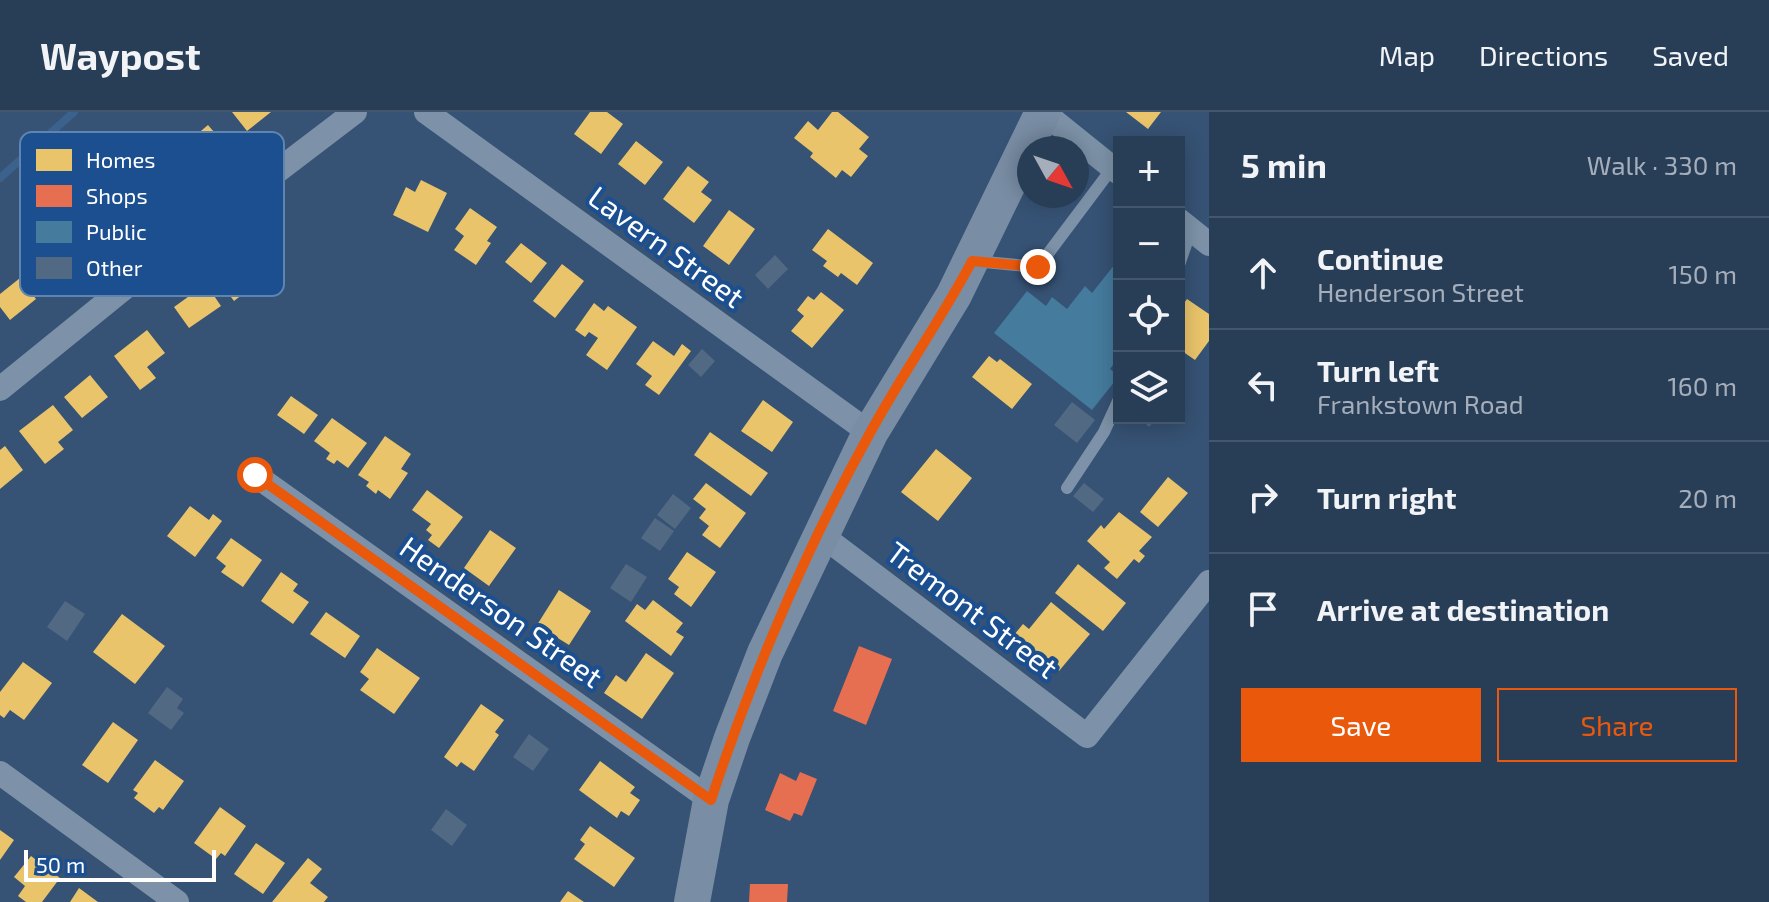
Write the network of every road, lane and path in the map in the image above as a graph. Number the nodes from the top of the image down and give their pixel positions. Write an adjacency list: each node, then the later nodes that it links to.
1 (355, 112): 4 (street)
2 (426, 112): 13 (street, Lavern Street)
3 (1043, 112): 5 (street); 9 (main road)
4 (284, 166)
5 (1113, 168)
6 (1113, 174): 9 (lane)
7 (1193, 231): 8 (lane)
8 (1185, 250)
9 (972, 261): 13 (main road)
10 (115, 296): 11 (street)
11 (0, 389)
12 (1113, 412): 15 (lane)
13 (870, 433): 16 (main road)
14 (255, 475): 19 (street, Henderson Street)
15 (1067, 488)
16 (820, 534): 17 (street, Tremont Street); 19 (main road)
17 (1209, 582)
18 (0, 773): 20 (street)
19 (711, 800): 21 (main road)
20 (177, 902)
21 (692, 902)

